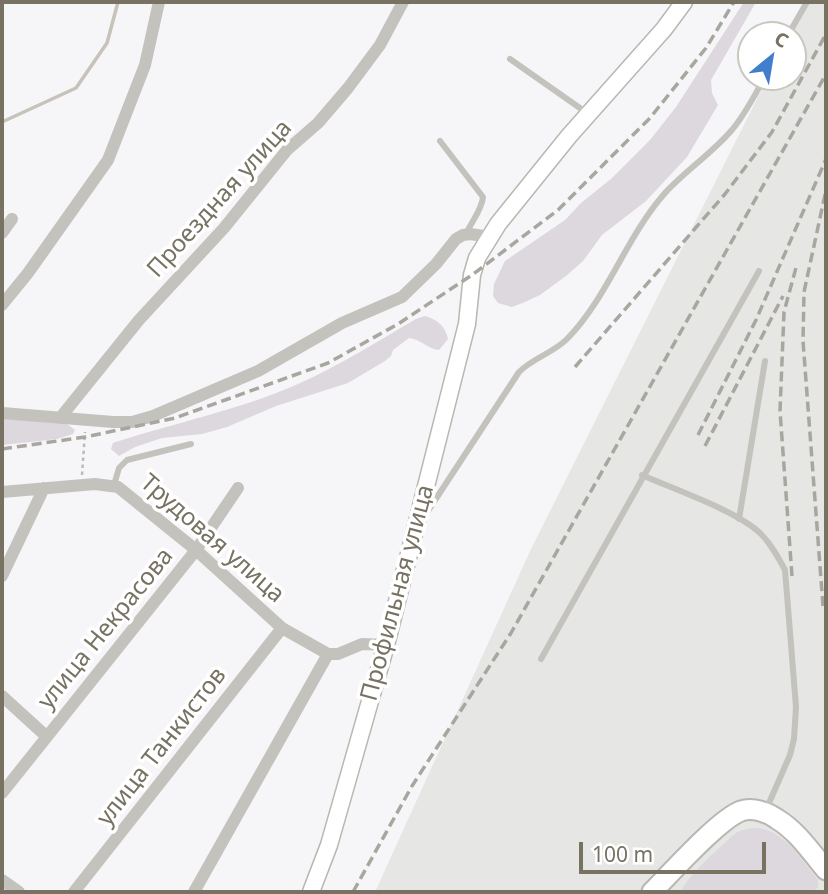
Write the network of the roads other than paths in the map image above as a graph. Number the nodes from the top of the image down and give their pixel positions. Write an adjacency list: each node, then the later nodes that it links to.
1 (159, 2): 15 (street)
2 (403, 2): 18 (street, Проездная улица)
3 (684, 2): 8 (main road)
4 (807, 2): 5 (lane)
5 (796, 21)
6 (510, 59): 8 (lane)
7 (757, 91): 26 (lane)
8 (588, 114): 13 (main road)
9 (440, 141): 12 (lane)
10 (12, 219): 11 (street)
11 (2, 233)
12 (466, 234): 13 (street); 18 (street)
13 (490, 237): 26 (main road, Профильная улица)
14 (759, 271): 20 (lane)
15 (2, 305)
16 (765, 361): 25 (lane)
17 (2, 413): 18 (street)
18 (60, 418)
19 (191, 444): 21 (lane)
20 (642, 475): 25 (lane); 32 (lane)
21 (114, 485): 22 (street, Трудовая улица); 27 (street, Трудовая улица)
22 (44, 488): 24 (street, Трудовая улица); 28 (street)
23 (238, 488): 27 (street, улица Некрасова)
24 (2, 492)
25 (739, 519): 36 (lane)
26 (415, 530): 30 (main road, Профильная улица)
27 (196, 550): 29 (street, Трудовая улица); 34 (street, улица Некрасова)
28 (2, 576)
29 (282, 628): 31 (street, Трудовая улица); 41 (street, улица Танкистов)
30 (386, 645): 31 (street); 43 (main road, Профильная улица)
31 (328, 653): 42 (street)
32 (541, 659)
33 (2, 696): 34 (street)
34 (46, 736): 35 (street, улица Некрасова)
35 (2, 793)
36 (765, 812): 37 (main road); 39 (main road)
37 (826, 870)
38 (2, 880): 40 (street)
39 (667, 885): 44 (main road)
40 (19, 892)
41 (74, 892)
42 (194, 892)
43 (311, 892)
44 (652, 892)

